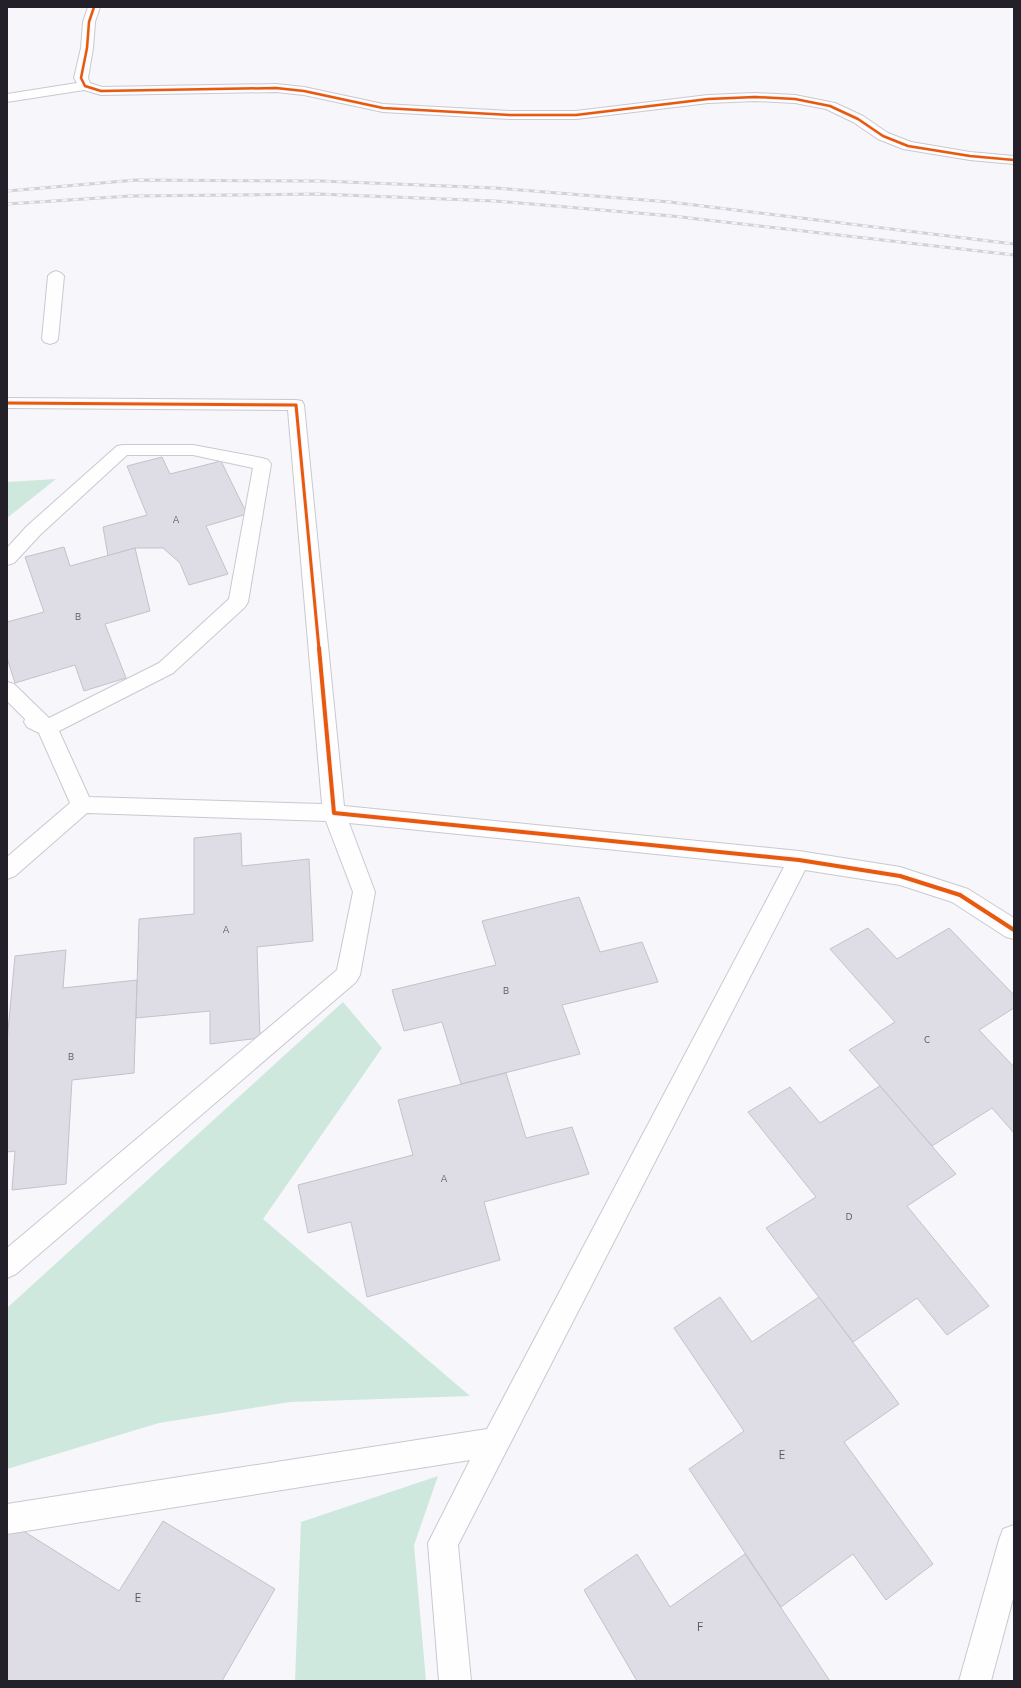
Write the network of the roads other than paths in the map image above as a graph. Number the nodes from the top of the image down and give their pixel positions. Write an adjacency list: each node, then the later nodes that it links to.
1 (94, 7): 2 (street)
2 (85, 86): 3 (street); 4 (street)
3 (7, 98)
4 (1014, 160)
5 (56, 276): 6 (street)
6 (50, 339)
7 (7, 403): 13 (street)
8 (7, 559): 11 (street)
9 (7, 689): 11 (street)
10 (7, 710): 11 (street)
11 (47, 728): 12 (street)
12 (82, 805): 13 (street); 15 (street)
13 (334, 813): 14 (street); 17 (street)
14 (799, 860): 16 (street); 18 (street)
15 (7, 870)
16 (1014, 930)
17 (7, 1265)
18 (496, 1442): 19 (street); 21 (street)
19 (7, 1519)
20 (1014, 1540): 22 (street)
21 (455, 1681)
22 (975, 1681)

